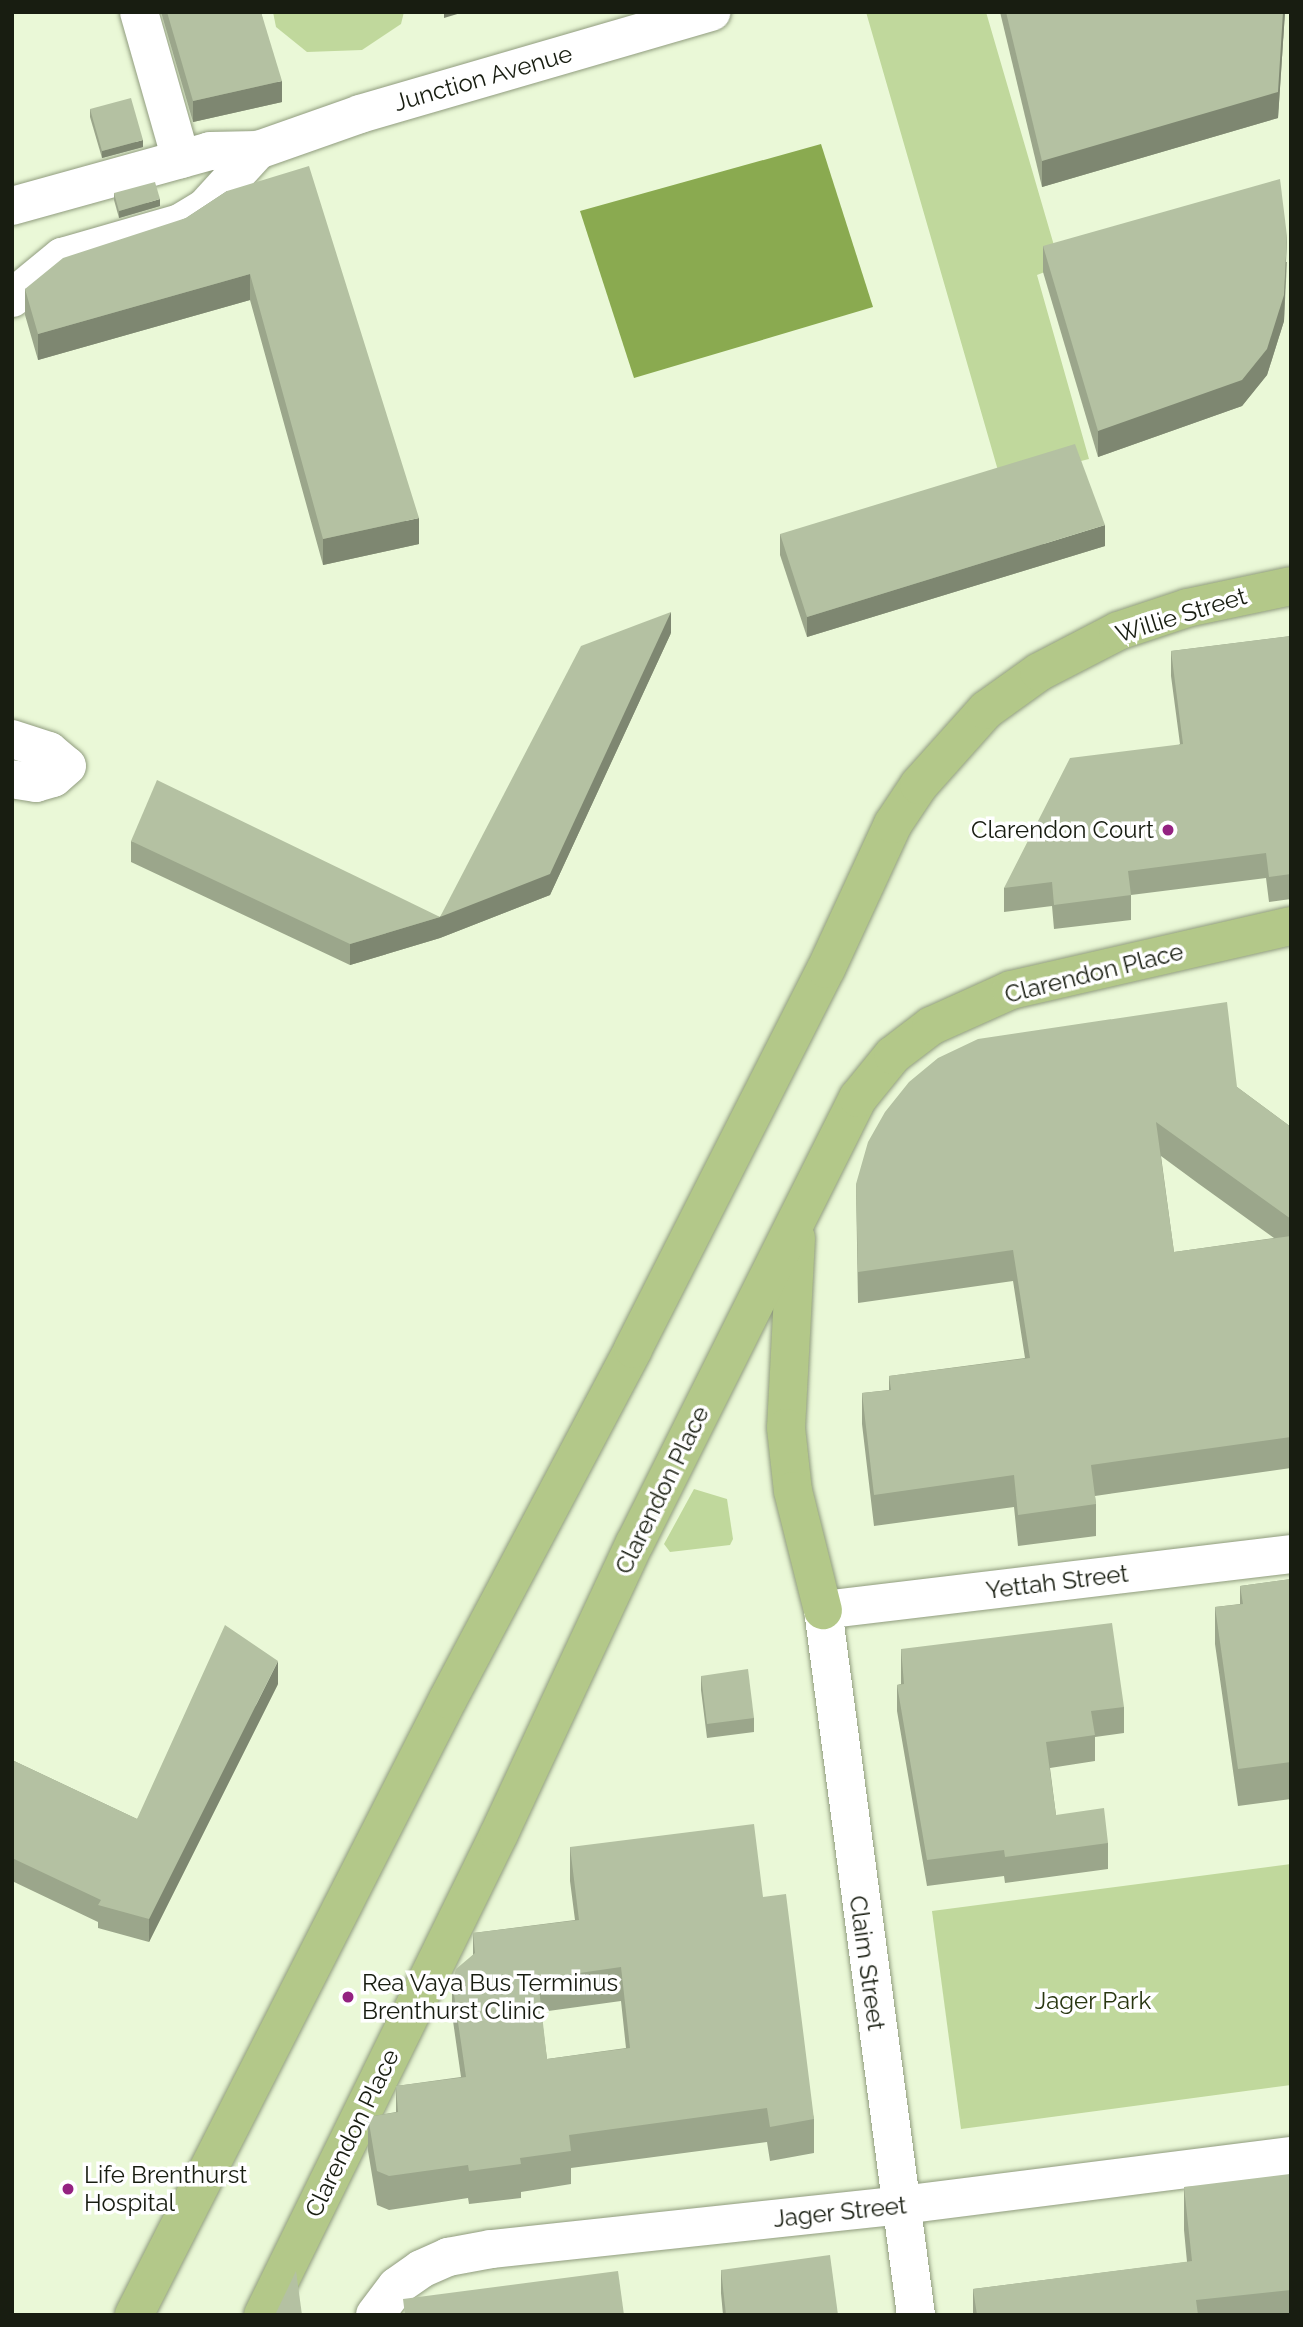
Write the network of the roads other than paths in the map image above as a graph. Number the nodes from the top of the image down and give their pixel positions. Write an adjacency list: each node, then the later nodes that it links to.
1 (139, 12): 4 (street)
2 (711, 12): 3 (street, Junction Avenue)
3 (257, 150): 4 (street, Junction Avenue); 6 (street, Junction Avenue)
4 (181, 159): 5 (street, Junction Avenue)
5 (12, 206)
6 (12, 298)
7 (1291, 586): 17 (main road, Willie Street)
8 (12, 739): 9 (street)
9 (14, 785)
10 (1291, 926): 11 (main road, Clarendon Place)
11 (798, 1218): 13 (main road); 18 (main road, Clarendon Place)
12 (1291, 1554): 13 (street, Yettah Street)
13 (823, 1610): 15 (street, Claim Street)
14 (1291, 2156): 15 (street, Jager Street)
15 (902, 2205): 16 (street, Jager Street); 19 (street, Claim Street)
16 (386, 2300)
17 (134, 2315)
18 (263, 2315)
19 (916, 2315)

